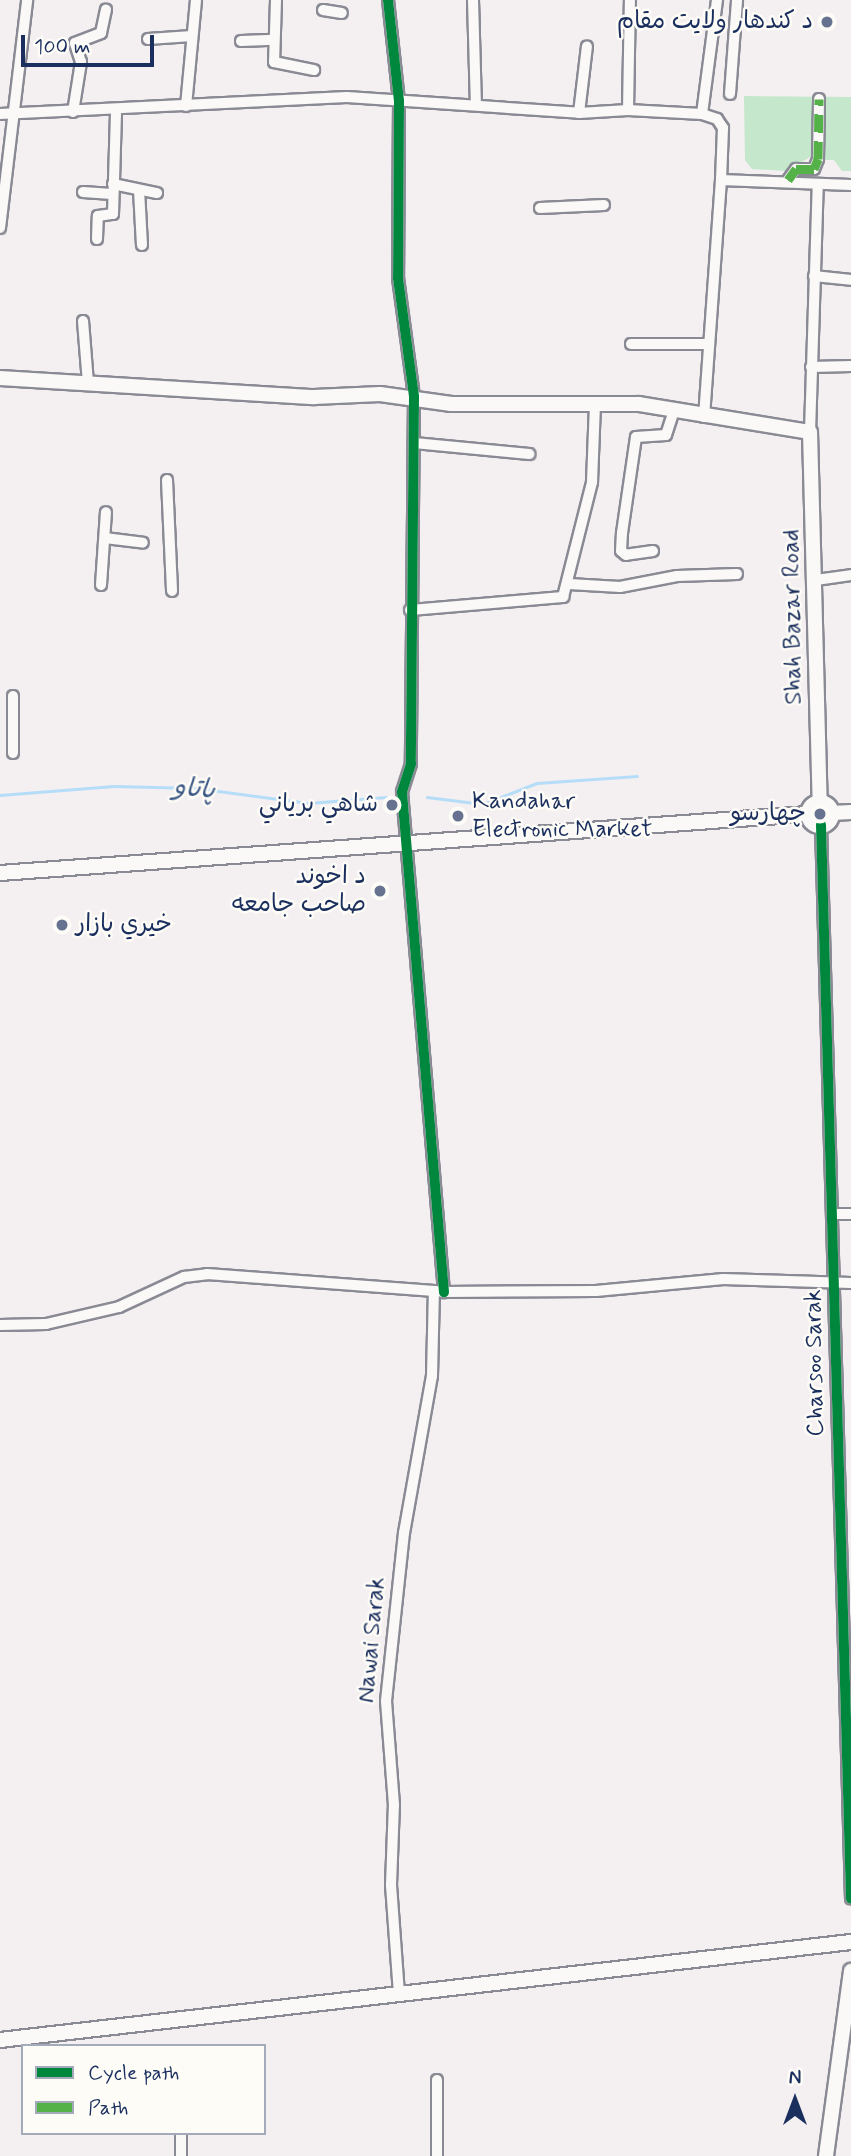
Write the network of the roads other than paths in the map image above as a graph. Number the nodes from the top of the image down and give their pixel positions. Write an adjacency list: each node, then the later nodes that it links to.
1 (27, 0): 29 (street)
2 (196, 0): 12 (street)
3 (276, 0): 14 (street)
4 (388, 0): 20 (street, Nawai Sarak)
5 (473, 0): 21 (street)
6 (630, 0): 24 (street)
7 (717, 0): 28 (street)
8 (737, 0): 18 (street)
9 (106, 10): 25 (street)
10 (323, 10): 11 (street)
11 (342, 13)
12 (192, 36): 13 (street); 22 (street)
13 (148, 39)
14 (274, 40): 15 (street); 17 (street)
15 (241, 41)
16 (587, 46): 26 (street)
17 (314, 70)
18 (730, 94)
19 (819, 99): 31 (street)
20 (399, 101): 21 (street); 22 (street); 52 (street, Nawai Sarak)
21 (477, 105): 26 (street)
22 (186, 106): 23 (street)
23 (116, 110): 25 (street); 34 (street)
24 (628, 110): 26 (street); 28 (street)
25 (73, 112): 29 (street)
26 (579, 113)
27 (0, 114): 29 (street)
28 (702, 114): 30 (street)
29 (13, 115): 40 (street)
30 (721, 180): 32 (street); 47 (street)
31 (789, 180)
32 (818, 184): 33 (street); 43 (street)
33 (851, 185)
34 (112, 189): 35 (street); 36 (street); 41 (street)
35 (139, 190): 37 (street); 42 (street)
36 (83, 192)
37 (157, 193)
38 (604, 205): 39 (street)
39 (540, 208)
40 (0, 229)
41 (97, 239)
42 (142, 245)
43 (814, 276): 44 (street); 49 (street)
44 (851, 280)
45 (83, 321): 51 (street)
46 (631, 344): 47 (street)
47 (708, 344): 55 (street)
48 (851, 366): 49 (street)
49 (811, 367): 56 (street)
50 (0, 378): 51 (main road)
51 (88, 383): 52 (main road)
52 (414, 397): 53 (main road); 57 (street, Nawai Sarak)
53 (595, 404): 54 (main road); 67 (street)
54 (674, 410): 55 (main road); 63 (street)
55 (704, 417): 56 (main road)
56 (810, 432): 66 (main road, Shah Bazar Road)
57 (414, 443): 58 (street); 70 (street, Nawai Sarak)
58 (529, 454)
59 (167, 480): 69 (street)
60 (106, 512): 61 (street)
61 (105, 538): 62 (street); 68 (street)
62 (143, 542)
63 (653, 551)
64 (737, 573): 67 (street)
65 (851, 575): 66 (street)
66 (816, 580): 73 (main road, Shah Bazar Road)
67 (569, 584): 70 (street)
68 (101, 585)
69 (172, 592)
70 (410, 610): 78 (street, Nawai Sarak)
71 (13, 696): 72 (street)
72 (13, 753)
73 (820, 802): 75 (main road); 76 (main road)
74 (851, 812): 75 (main road)
75 (832, 813): 77 (main road)
76 (808, 814): 77 (main road); 78 (main road)
77 (821, 825): 81 (street, Charsoo Sarak)
78 (404, 841): 79 (main road); 84 (street, Nawai Sarak)
79 (0, 873)
80 (851, 1213): 81 (street)
81 (832, 1214): 82 (street, Charsoo Sarak)
82 (834, 1283): 83 (street); 84 (street); 86 (street, Charsoo Sarak)
83 (851, 1283)
84 (439, 1292): 85 (street); 90 (street, Nawai Sarak)
85 (0, 1325)
86 (847, 1653): 87 (street, Charsoo Sarak)
87 (851, 1899)
88 (851, 1942): 90 (main road)
89 (851, 1971): 96 (main road)
90 (399, 1994): 91 (main road)
91 (0, 2039)
92 (437, 2080): 95 (street)
93 (181, 2135): 94 (street)
94 (181, 2156)
95 (437, 2156)
96 (826, 2156)

